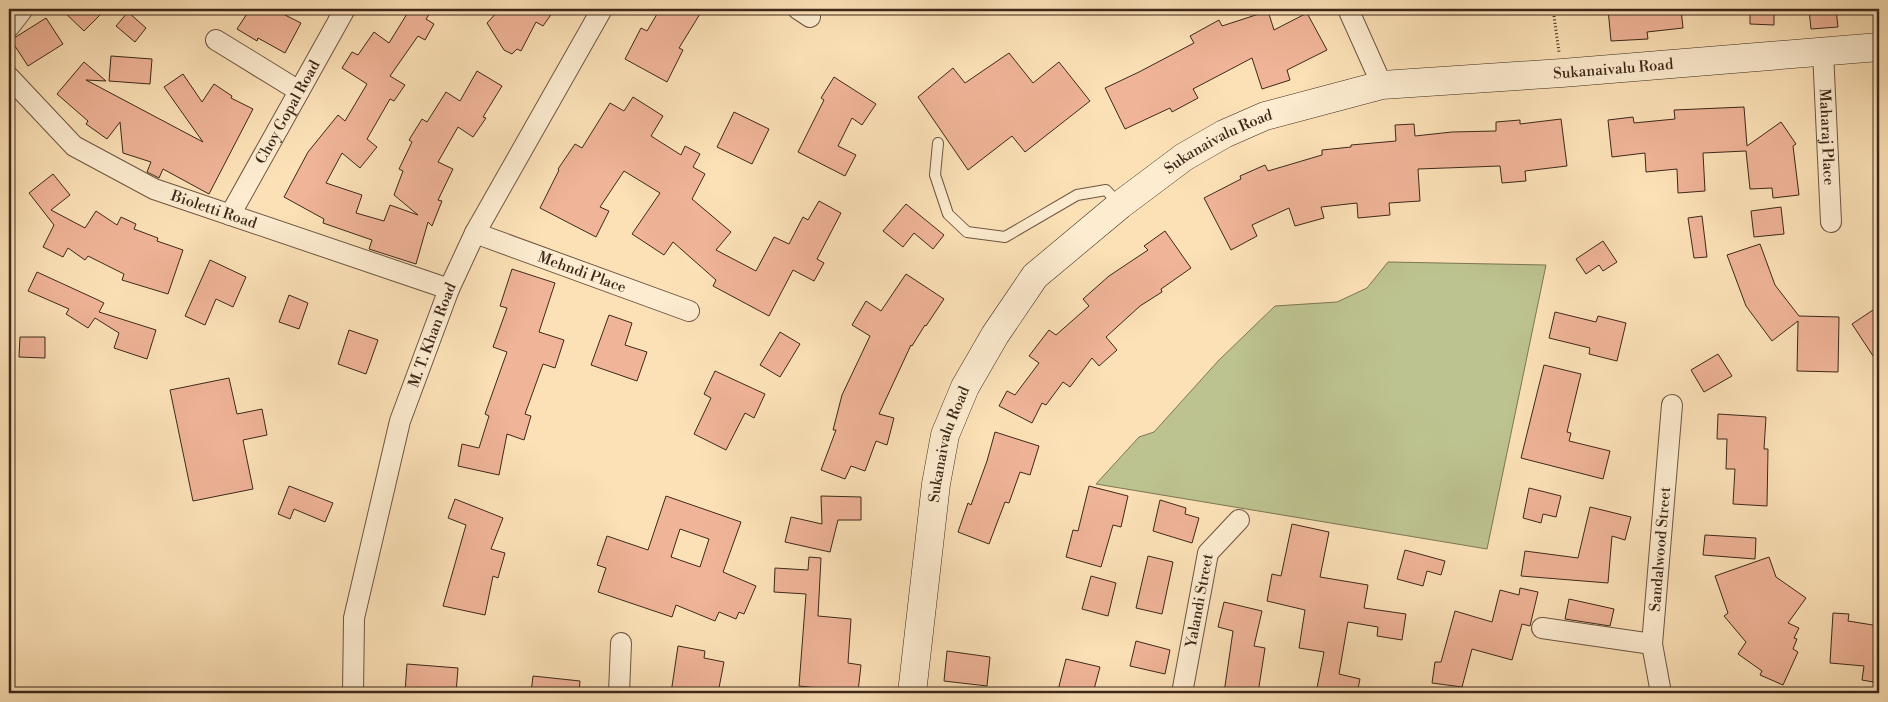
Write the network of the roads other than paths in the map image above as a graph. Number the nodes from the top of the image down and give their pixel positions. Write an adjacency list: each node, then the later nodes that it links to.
1 (23, 9): 5 (street)
2 (345, 9): 11 (street, Choy Gopal Road)
3 (602, 9): 16 (street, M. T. Khan Road)
4 (1348, 9): 10 (street)
5 (9, 27)
6 (216, 40): 11 (street)
7 (1879, 47): 8 (main road, Sukanaivalu Road)
8 (1823, 52): 10 (main road, Sukanaivalu Road); 15 (street, Maharaj Place)
9 (9, 77): 14 (street, Bioletti Road)
10 (1382, 85): 13 (main road, Sukanaivalu Road)
11 (299, 91): 14 (street, Choy Gopal Road)
12 (938, 143): 13 (lane)
13 (1120, 205): 26 (main road, Sukanaivalu Road)
14 (230, 215): 17 (street, Bioletti Road)
15 (1831, 222)
16 (475, 233): 17 (street, M. T. Khan Road); 18 (street, Mehndi Place)
17 (449, 289): 24 (street, M. T. Khan Road)
18 (689, 311)
19 (1672, 405): 23 (street, Sandalwood Street)
20 (1239, 520): 27 (street, Yalandi Street)
21 (1542, 628): 23 (street)
22 (621, 643): 25 (street)
23 (1652, 644): 28 (street, Sandalwood Street)
24 (354, 693)
25 (618, 693)
26 (912, 693)
27 (1182, 693)
28 (1661, 693)

